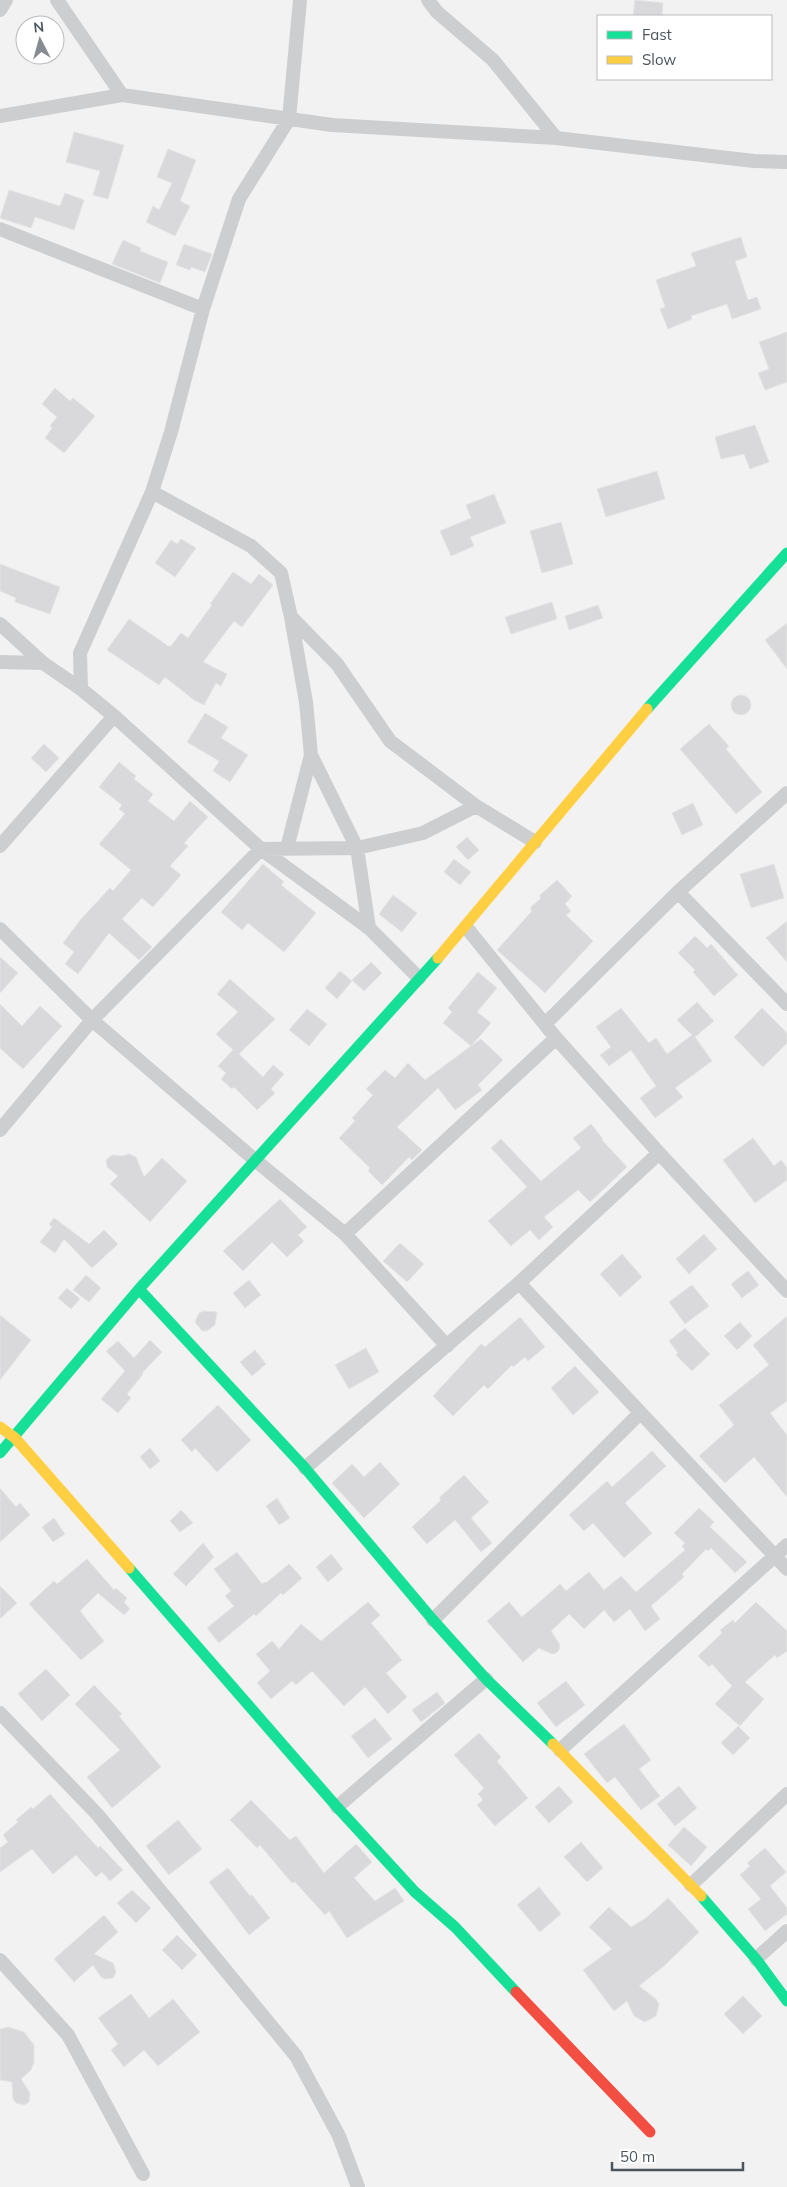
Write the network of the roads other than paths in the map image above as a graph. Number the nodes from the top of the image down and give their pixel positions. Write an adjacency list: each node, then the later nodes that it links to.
1 (6, 0): 5 (street)
2 (57, 0): 6 (street)
3 (300, 0): 8 (street)
4 (428, 0): 9 (street)
5 (0, 10)
6 (122, 95): 7 (street); 8 (street)
7 (0, 116)
8 (289, 119): 9 (street); 12 (street)
9 (556, 138): 10 (street)
10 (787, 162)
11 (0, 229): 12 (street)
12 (203, 309): 13 (street)
13 (152, 492): 15 (street); 19 (street)
14 (787, 554): 24 (street)
15 (291, 617): 21 (street); 23 (street)
16 (0, 624): 18 (street)
17 (0, 662): 18 (street)
18 (43, 663): 19 (street)
19 (81, 689): 20 (street)
20 (114, 716): 25 (street); 28 (street)
21 (311, 755): 26 (street); 27 (street)
22 (787, 793): 29 (street)
23 (476, 806): 24 (street); 27 (street)
24 (535, 842): 30 (street)
25 (0, 846)
26 (288, 848): 27 (street); 28 (street)
27 (357, 848): 31 (street)
28 (262, 849): 31 (street); 35 (street)
29 (678, 892): 34 (street); 36 (street)
30 (466, 927): 33 (street); 36 (street)
31 (369, 928): 33 (street)
32 (0, 929): 35 (street)
33 (419, 978): 40 (street)
34 (787, 1004)
35 (92, 1020): 38 (street); 40 (street)
36 (545, 1024): 37 (street)
37 (556, 1038): 39 (street); 41 (street)
38 (0, 1130)
39 (659, 1153): 42 (street); 44 (street)
40 (255, 1160): 41 (street); 43 (street)
41 (345, 1234): 45 (street)
42 (519, 1283): 45 (street); 46 (street)
43 (139, 1289): 48 (street); 50 (street)
44 (787, 1291)
45 (446, 1346): 50 (street)
46 (640, 1413): 52 (street); 54 (street)
47 (0, 1427): 48 (street)
48 (15, 1438): 49 (street); 59 (street)
49 (0, 1453)
50 (305, 1468): 54 (street)
51 (787, 1545): 52 (street)
52 (774, 1556): 53 (street); 57 (street)
53 (787, 1569)
54 (433, 1620): 55 (street)
55 (486, 1678): 57 (street); 59 (street)
56 (0, 1713): 67 (street)
57 (560, 1750): 60 (street)
58 (787, 1794): 60 (street)
59 (337, 1807): 65 (street)
60 (690, 1885): 62 (street)
61 (787, 1931): 62 (street)
62 (756, 1959): 64 (street)
63 (0, 1960): 66 (street)
64 (787, 2001)
65 (650, 2132)
66 (143, 2174)
67 (358, 2187)

